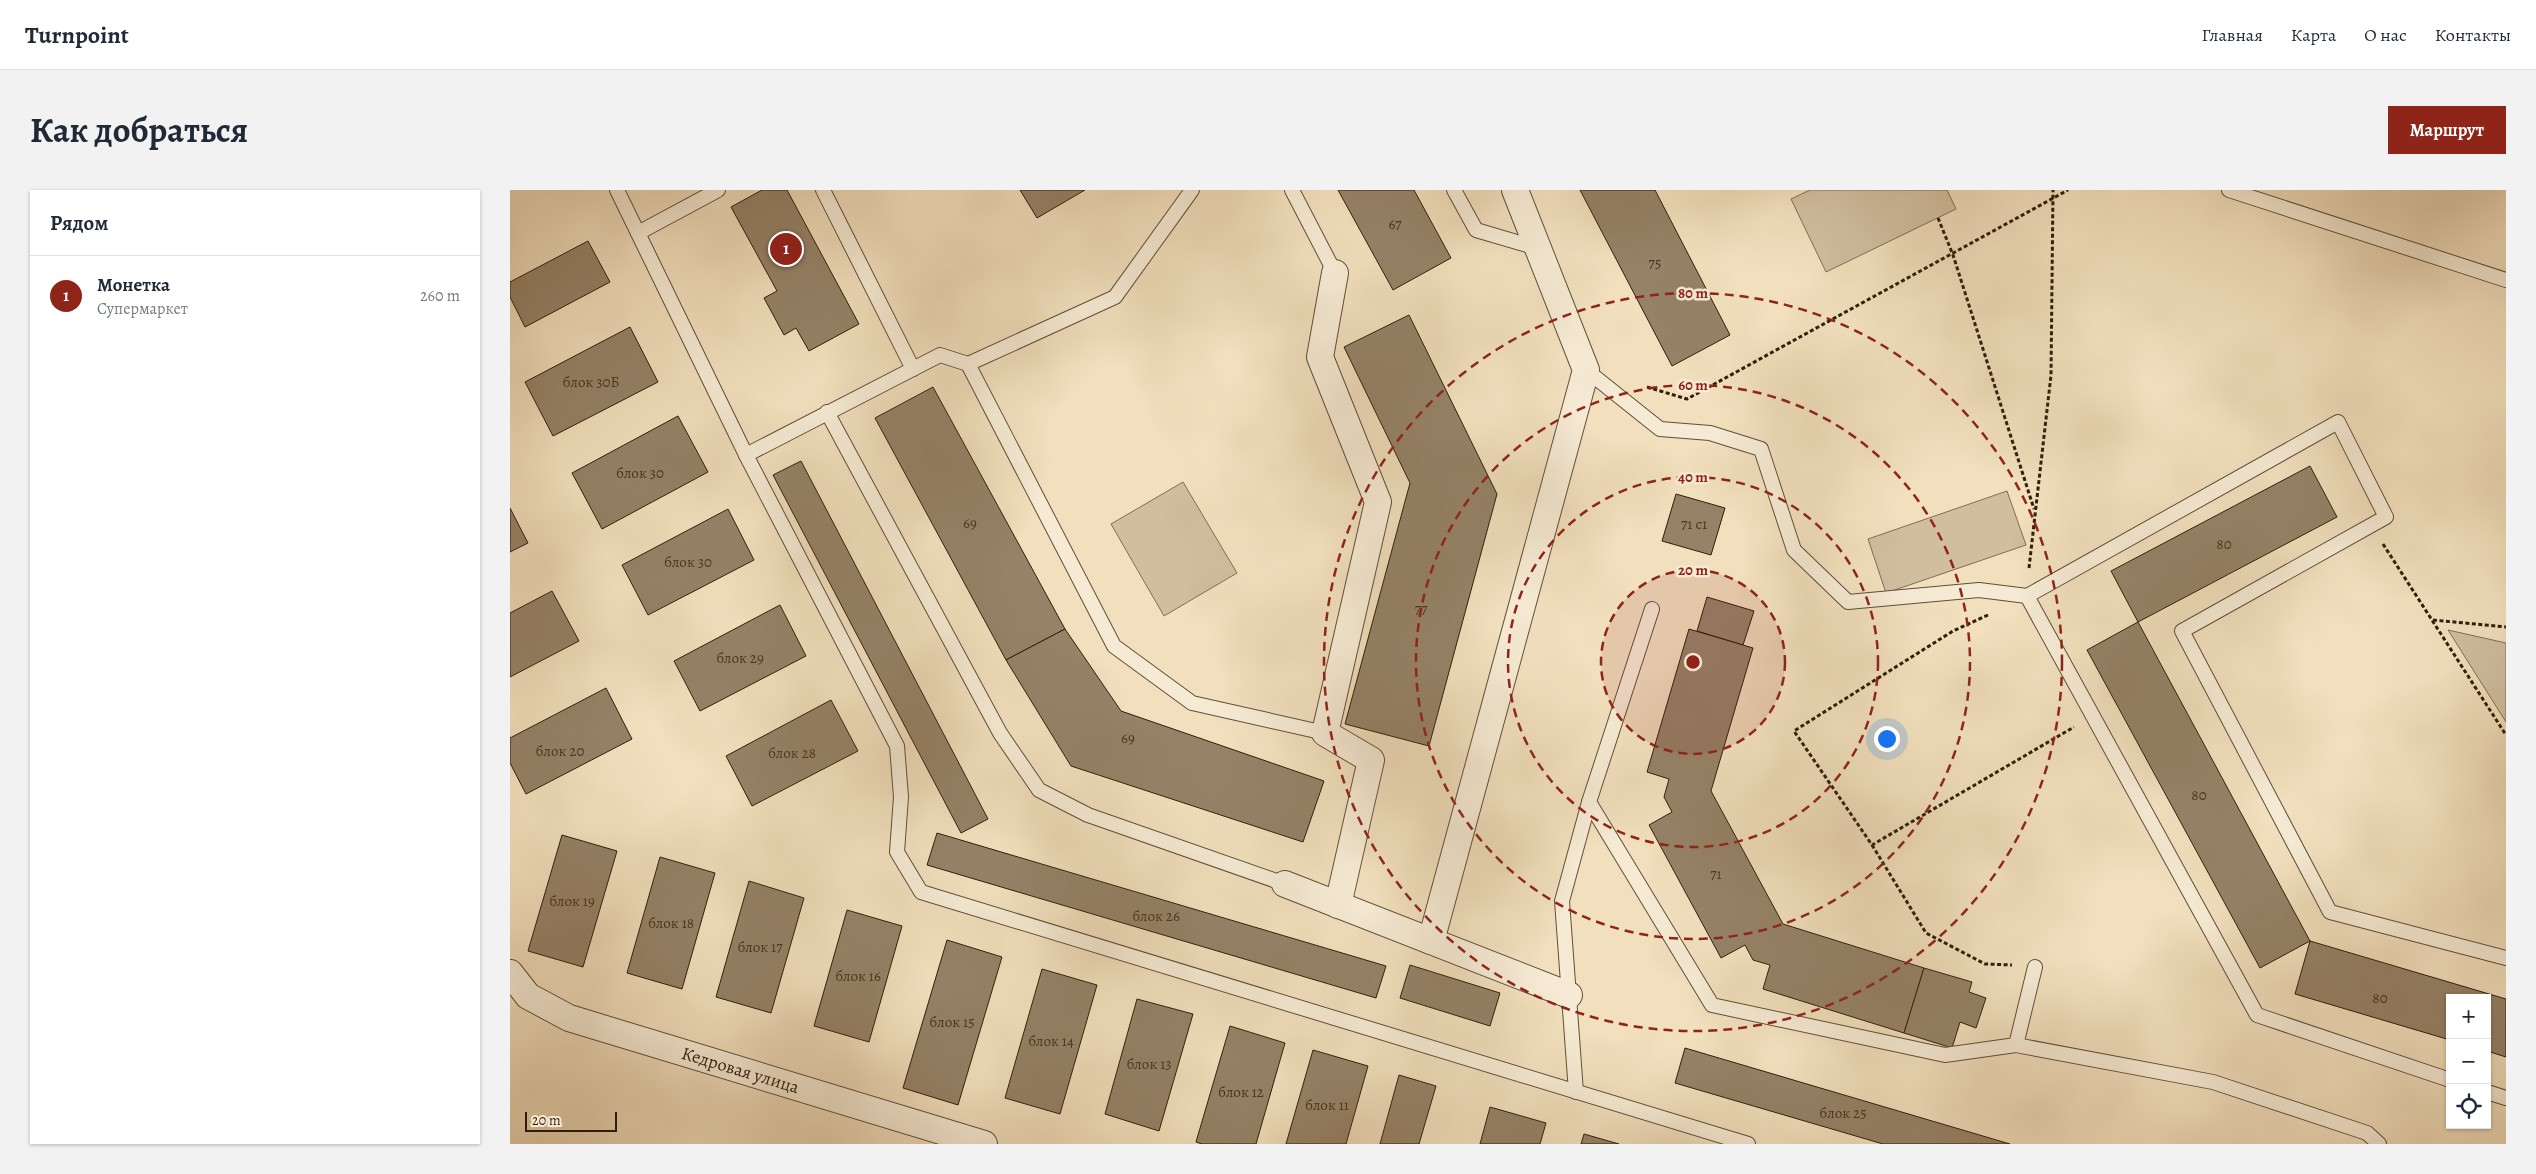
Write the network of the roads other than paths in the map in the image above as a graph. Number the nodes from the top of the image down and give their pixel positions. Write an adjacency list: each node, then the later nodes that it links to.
1 (617, 190): 9 (lane)
2 (718, 190): 9 (lane)
3 (823, 190): 14 (lane)
4 (1192, 190): 13 (lane)
5 (1292, 190): 11 (lane)
6 (1454, 190): 10 (lane)
7 (1515, 190): 10 (street)
8 (2229, 190): 12 (lane)
9 (638, 233): 17 (lane)
10 (1537, 248): 15 (street)
11 (1335, 273): 20 (street)
12 (2506, 280)
13 (968, 364): 14 (lane); 20 (lane)
14 (914, 369): 16 (lane)
15 (1586, 370): 18 (lane); 24 (street)
16 (827, 412): 17 (lane); 22 (lane)
17 (746, 455): 31 (lane)
18 (2027, 596): 25 (lane); 30 (lane)
19 (1652, 609): 21 (lane)
20 (1325, 732): 23 (street)
21 (1589, 802): 28 (lane); 29 (lane)
22 (1285, 884): 23 (street)
23 (1338, 905): 24 (street)
24 (1431, 941): 28 (street)
25 (2506, 958)
26 (2034, 967): 29 (lane)
27 (510, 973): 34 (street, Кедровая улица)
28 (1569, 995): 31 (lane)
29 (2016, 1045): 36 (lane)
30 (2446, 1079)
31 (1576, 1092): 35 (lane)
32 (2491, 1093): 33 (lane)
33 (2506, 1098)
34 (984, 1144)
35 (1748, 1144)
36 (2379, 1144)

